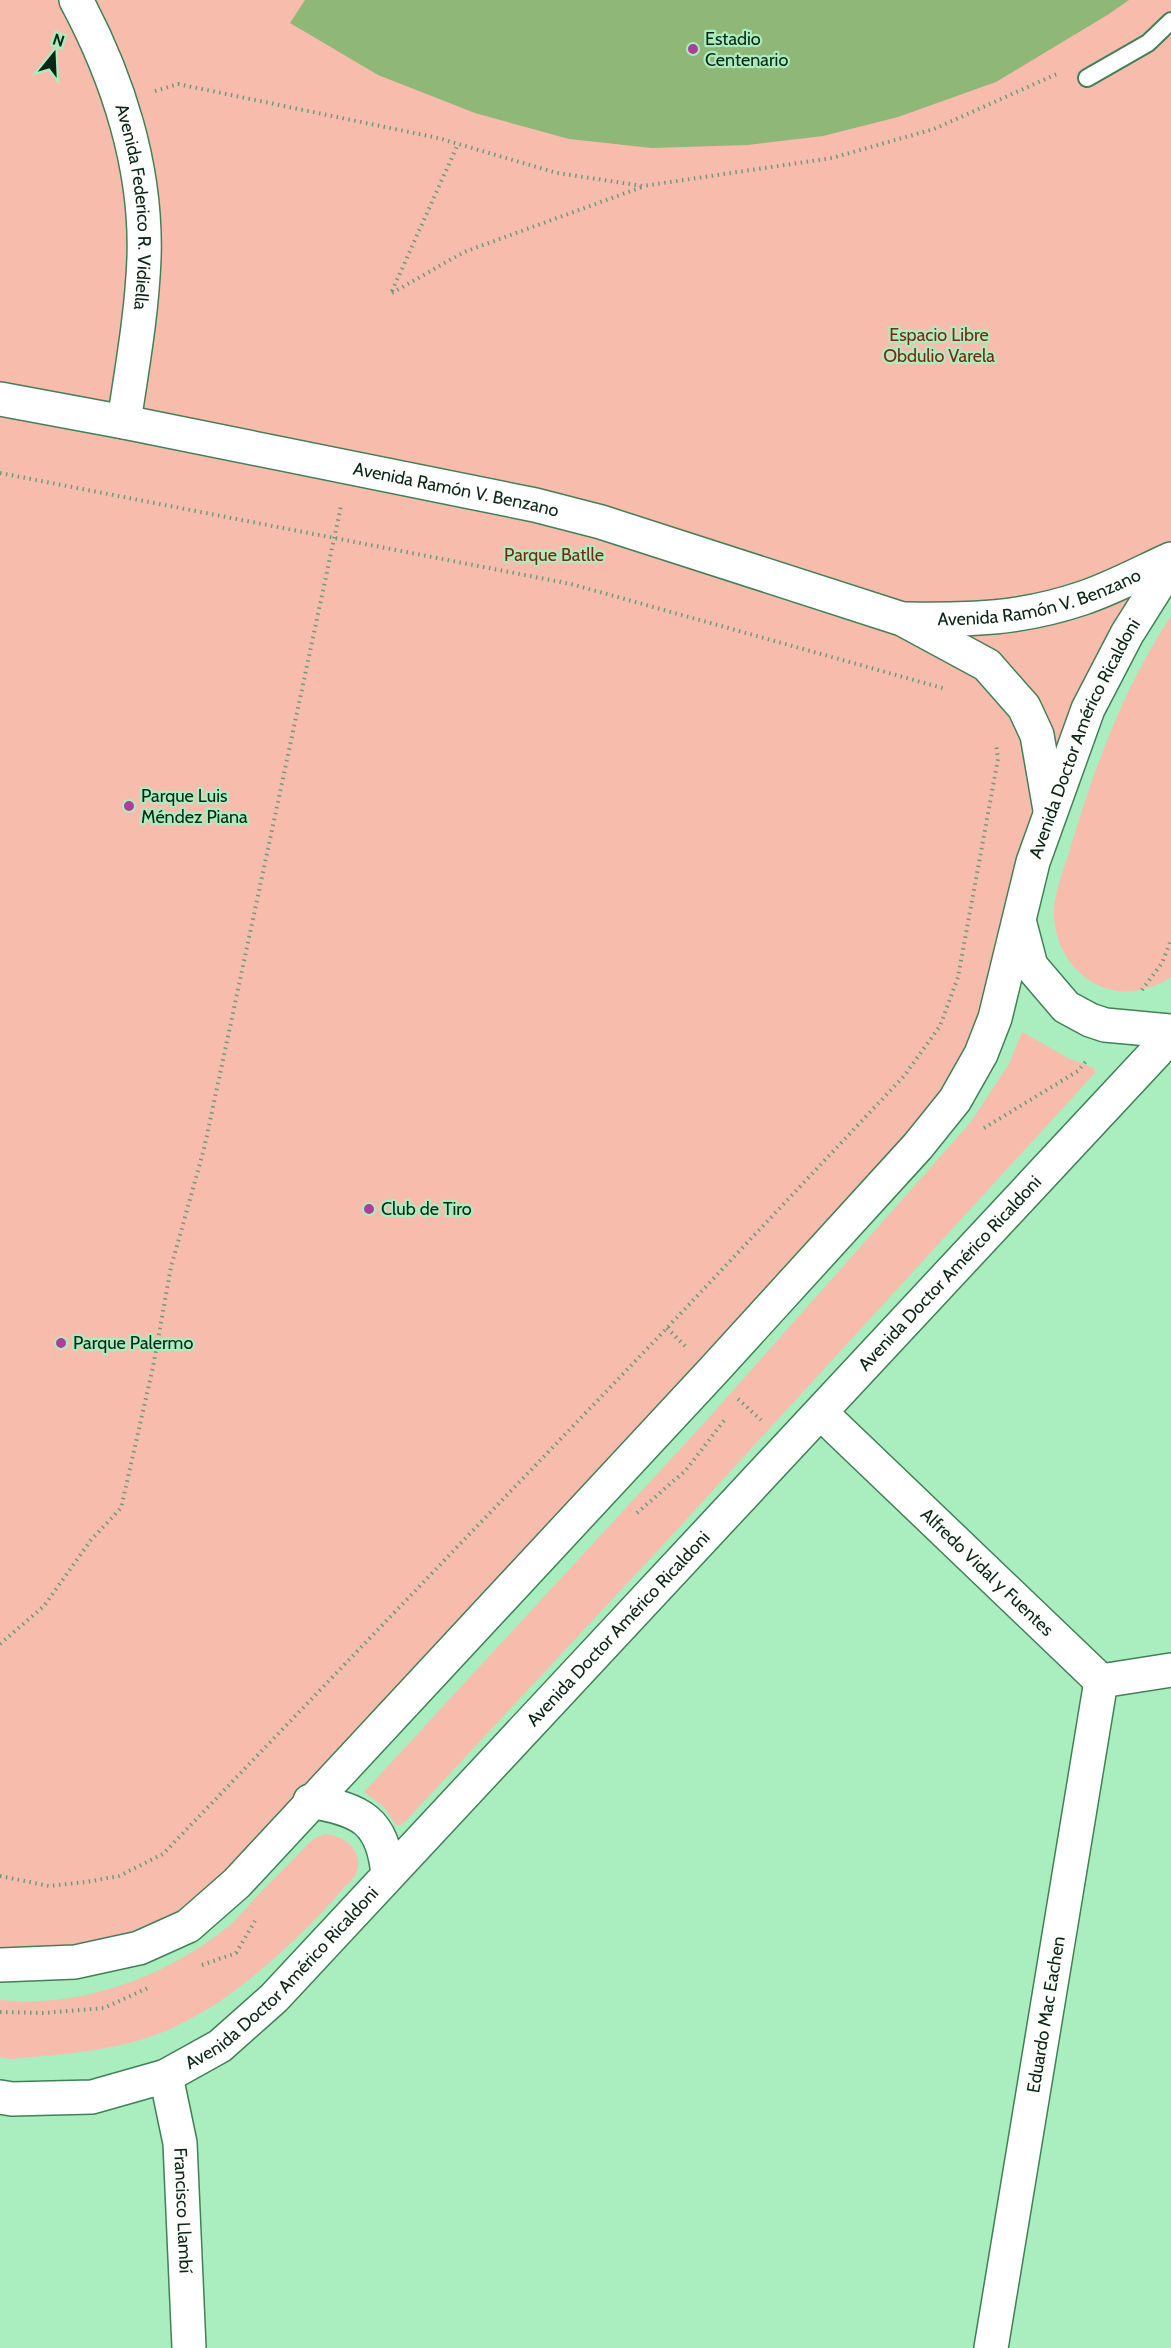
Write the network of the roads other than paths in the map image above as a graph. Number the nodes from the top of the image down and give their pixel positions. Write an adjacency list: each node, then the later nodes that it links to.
1 (76, 0): 5 (street, Avenida Federico R. Vidiella)
2 (1171, 21): 3 (lane)
3 (1087, 78)
4 (0, 399): 5 (street, Avenida Ramón V. Benzano)
5 (124, 422): 8 (street, Avenida Ramón V. Benzano)
6 (1171, 559): 8 (street, Avenida Ramón V. Benzano)
7 (1171, 564): 9 (street, Avenida Doctor Américo Ricaldoni)
8 (902, 619): 9 (street, Avenida Ramón V. Benzano)
9 (1050, 813): 10 (street, Avenida Doctor Américo Ricaldoni)
10 (1020, 922): 11 (street, Avenida Doctor Américo Ricaldoni); 16 (street, Avenida Doctor Américo Ricaldoni)
11 (1171, 1031)
12 (1171, 1036): 13 (street, Avenida Doctor Américo Ricaldoni)
13 (821, 1413): 15 (street, Alfredo Vidal y Fuentes); 17 (street, Avenida Doctor Américo Ricaldoni)
14 (1171, 1670): 15 (street)
15 (1101, 1681): 22 (street, Eduardo Mac Eachen)
16 (310, 1802): 17 (street); 18 (street, Avenida Doctor Américo Ricaldoni)
17 (388, 1875): 19 (street, Avenida Doctor Américo Ricaldoni)
18 (0, 1965)
19 (166, 2076): 20 (street, Avenida Doctor Américo Ricaldoni); 21 (street, Francisco Llambí)
20 (0, 2097)
21 (189, 2348)
22 (991, 2348)

